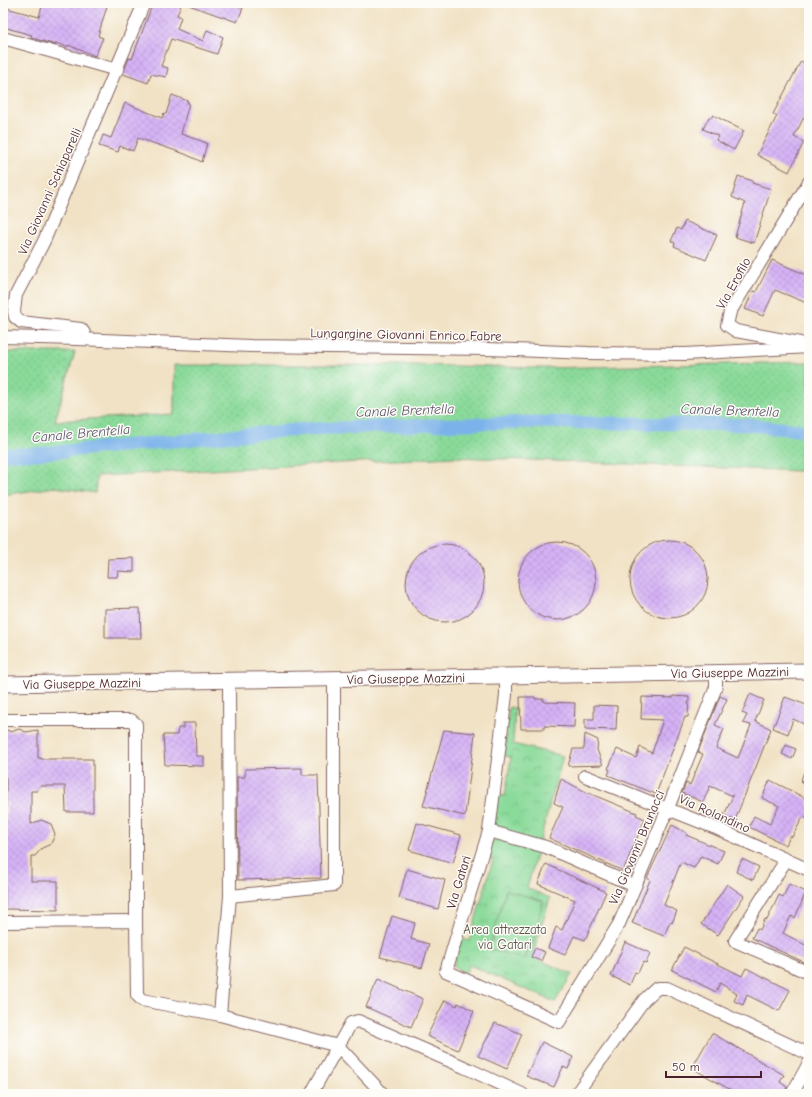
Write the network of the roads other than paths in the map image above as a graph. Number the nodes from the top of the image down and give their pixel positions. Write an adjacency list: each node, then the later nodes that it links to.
1 (144, 3): 3 (street, Via Giovanni Schiaparelli)
2 (3, 38): 3 (street)
3 (116, 70): 6 (street, Via Giovanni Schiaparelli)
4 (809, 182): 7 (street, Via Erofilo)
5 (3, 338): 6 (street, Lungargine Giovanni Enrico Fabre)
6 (85, 339): 7 (street, Lungargine Giovanni Enrico Fabre)
7 (809, 346)
8 (809, 671): 9 (main road, Via Giuseppe Mazzini)
9 (716, 673): 10 (main road, Via Giuseppe Mazzini); 16 (street, Via Giovanni Brunacci)
10 (506, 676): 11 (main road, Via Giuseppe Mazzini); 17 (street, Via Gatari)
11 (334, 679): 12 (main road, Via Giuseppe Mazzini); 21 (street)
12 (228, 681): 13 (main road, Via Giuseppe Mazzini); 21 (street)
13 (3, 684)
14 (3, 720): 22 (street)
15 (585, 776): 16 (street, Via Rolandino)
16 (668, 808): 18 (street, Via Rolandino); 20 (street, Via Giovanni Brunacci)
17 (493, 832): 20 (street); 26 (street, Via Gatari)
18 (786, 860): 19 (street, Via Rolandino); 24 (street)
19 (809, 870)
20 (635, 886): 26 (street, Via Giovanni Brunacci)
21 (230, 896): 25 (street)
22 (136, 921): 23 (street); 25 (street)
23 (3, 922)
24 (809, 973)
25 (220, 1015): 27 (street)
26 (559, 1022)
27 (338, 1046): 30 (street); 31 (street); 32 (street)
28 (809, 1054): 33 (street)
29 (809, 1063): 34 (street)
30 (311, 1094)
31 (383, 1094)
32 (522, 1094)
33 (576, 1094)
34 (792, 1094)

